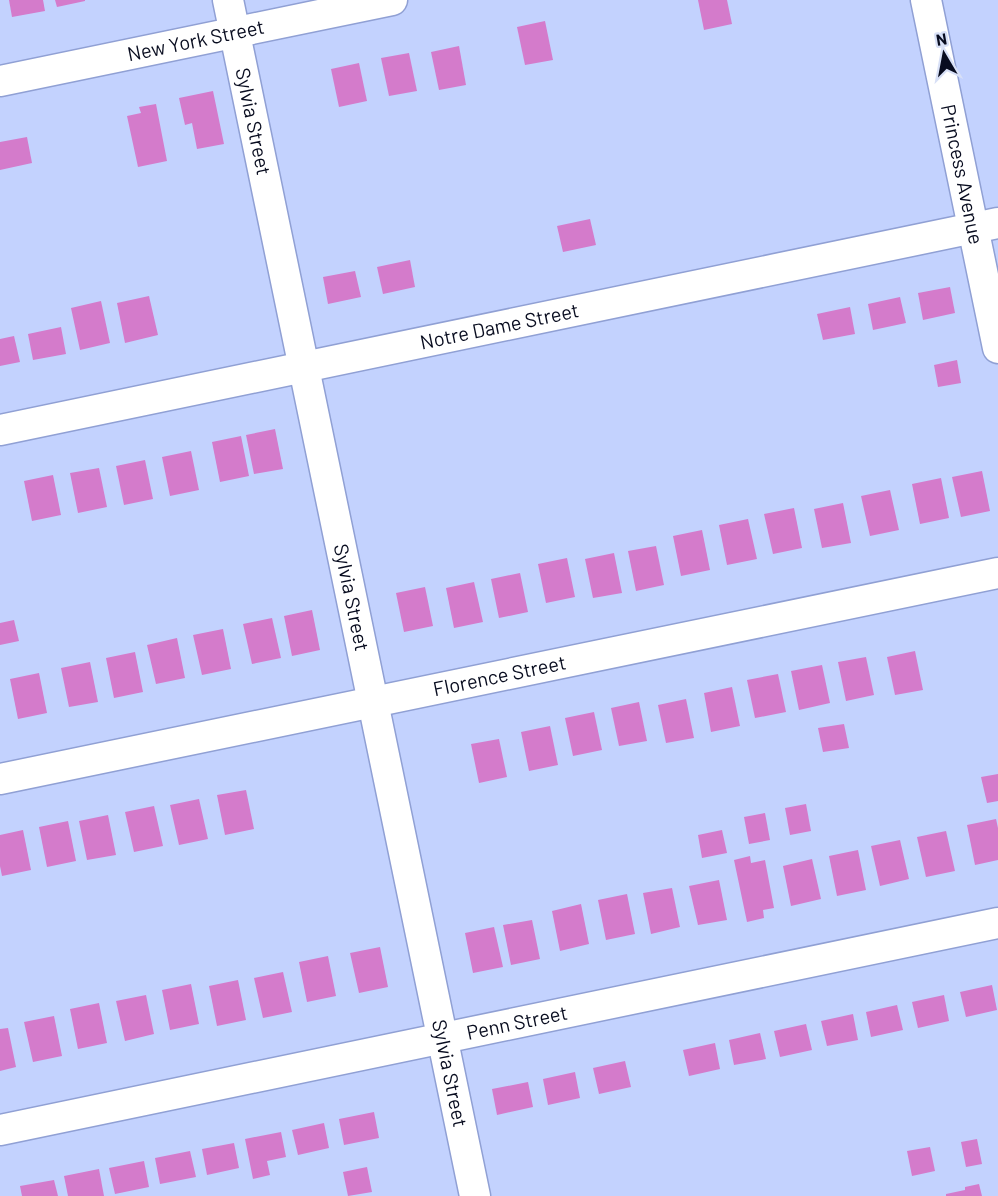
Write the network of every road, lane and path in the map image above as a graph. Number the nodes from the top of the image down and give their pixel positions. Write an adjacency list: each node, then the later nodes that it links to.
1 (228, 0): 4 (street, Sylvia Street)
2 (392, 0): 4 (street, New York Street)
3 (926, 0): 6 (street, Princess Avenue)
4 (235, 33): 5 (street, New York Street); 8 (street, Sylvia Street)
5 (0, 81)
6 (986, 225): 7 (street, Princess Avenue); 8 (street, Notre Dame Street)
7 (998, 348)
8 (304, 367): 9 (street, Notre Dame Street); 11 (street, Sylvia Street)
9 (0, 430)
10 (998, 573): 11 (street, Florence Street)
11 (373, 702): 12 (street, Florence Street); 14 (street, Sylvia Street)
12 (0, 779)
13 (998, 922): 14 (street, Penn Street)
14 (442, 1038): 15 (street, Penn Street); 16 (street, Sylvia Street)
15 (0, 1130)
16 (476, 1196)

